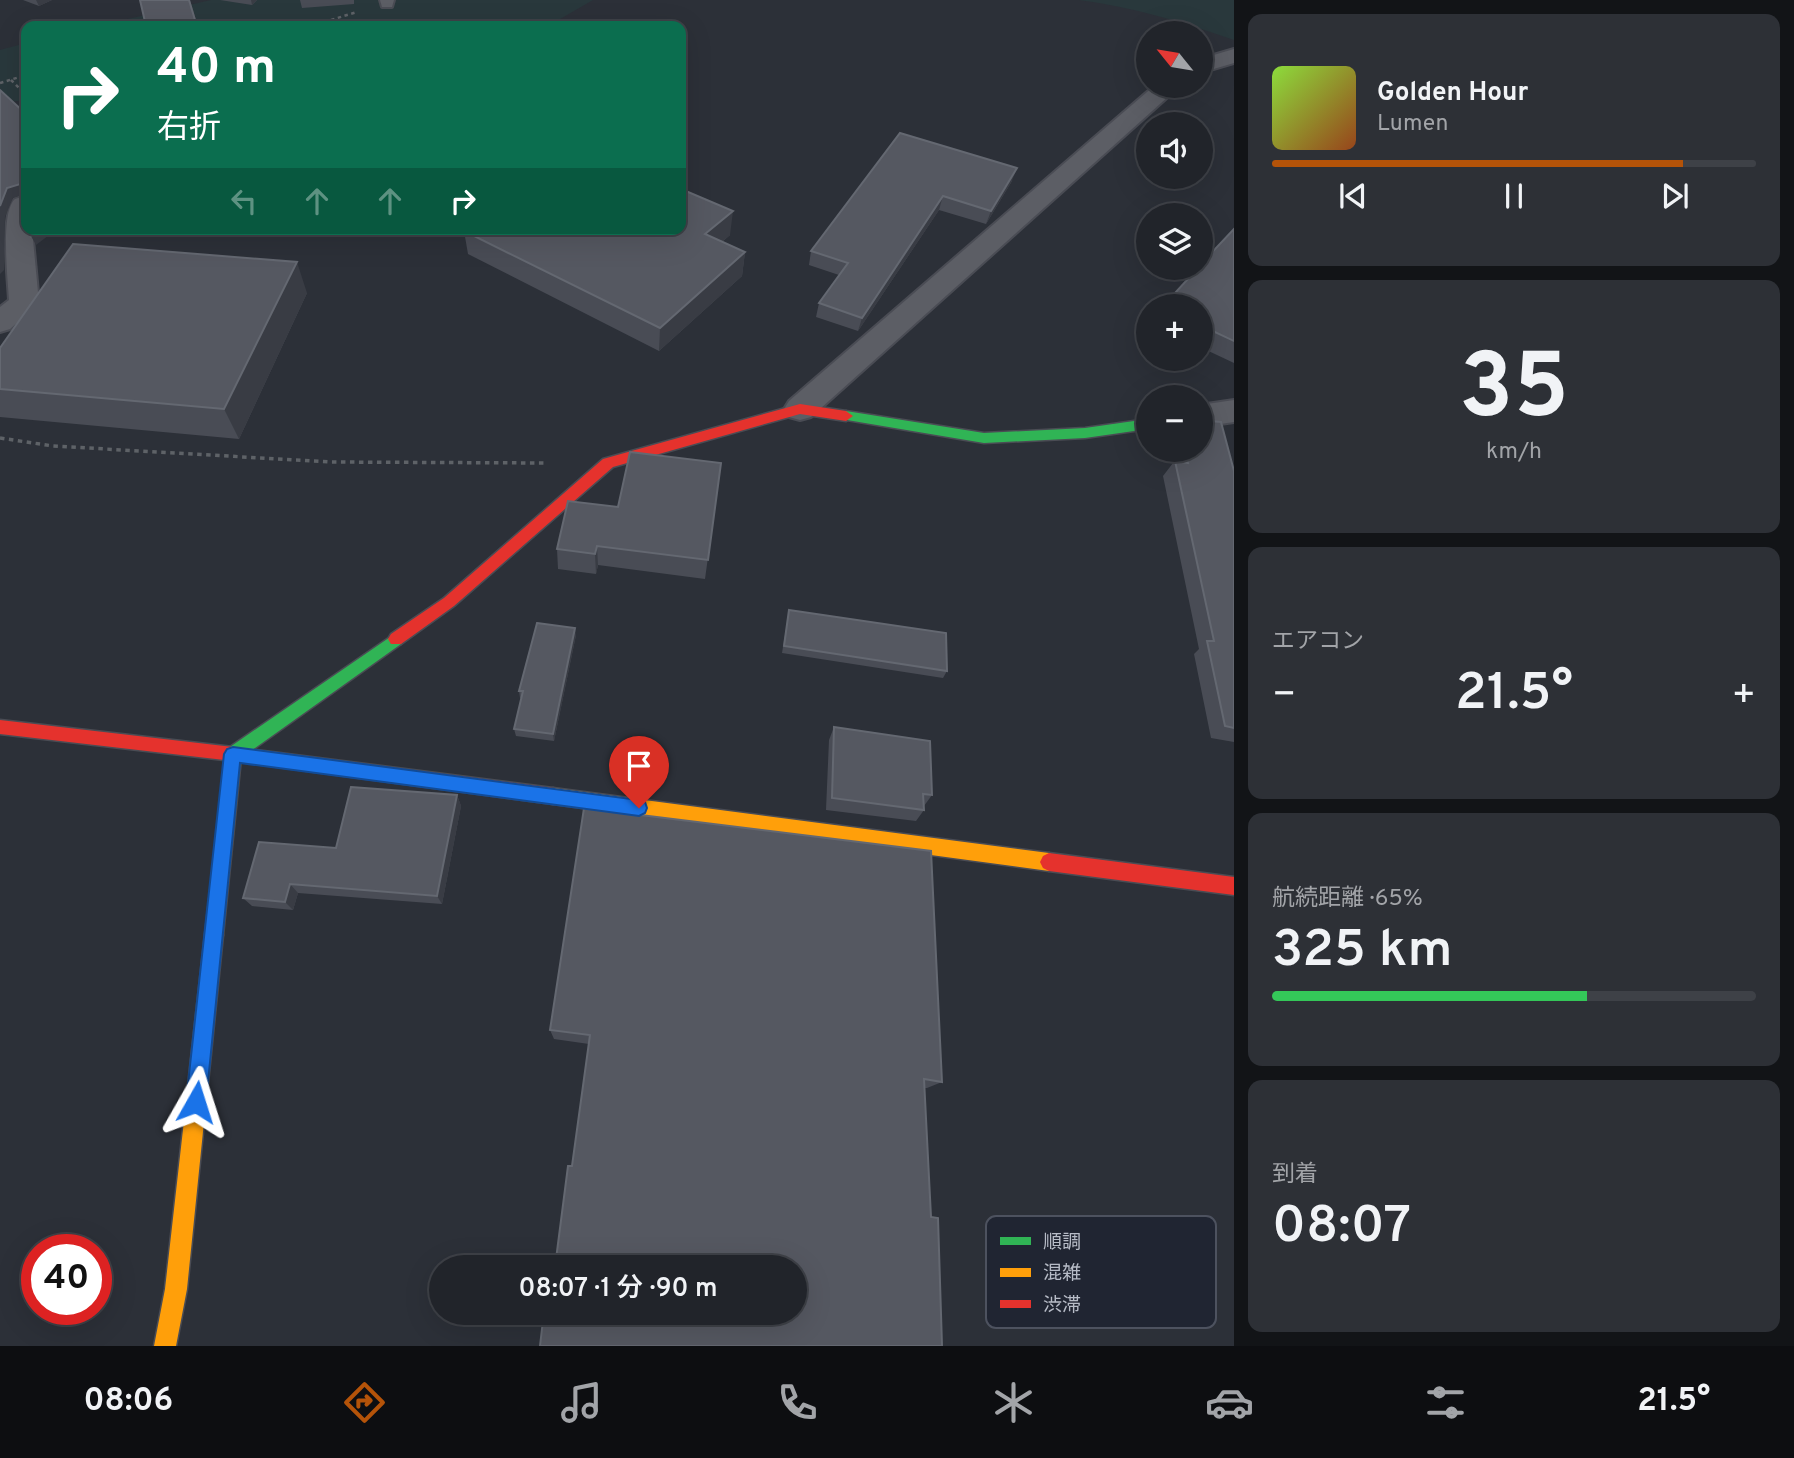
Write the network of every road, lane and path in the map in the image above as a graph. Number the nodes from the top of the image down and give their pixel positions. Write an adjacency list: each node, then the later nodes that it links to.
1 (387, 2): 2 (path)
2 (327, 21)
3 (1234, 57): 4 (street)
4 (1213, 63)
5 (21, 77): 6 (path)
6 (11, 80): 7 (path); 8 (path)
7 (0, 83)
8 (21, 90)
9 (1154, 98): 12 (street)
10 (21, 216): 11 (street)
11 (0, 322)
12 (800, 409): 15 (street); 17 (street)
13 (1234, 411): 14 (street)
14 (1213, 414)
15 (1136, 426)
16 (0, 438): 17 (path)
17 (608, 463): 19 (street)
18 (0, 727): 19 (street)
19 (233, 754): 20 (street); 21 (street)
20 (1234, 886)
21 (165, 1346)

